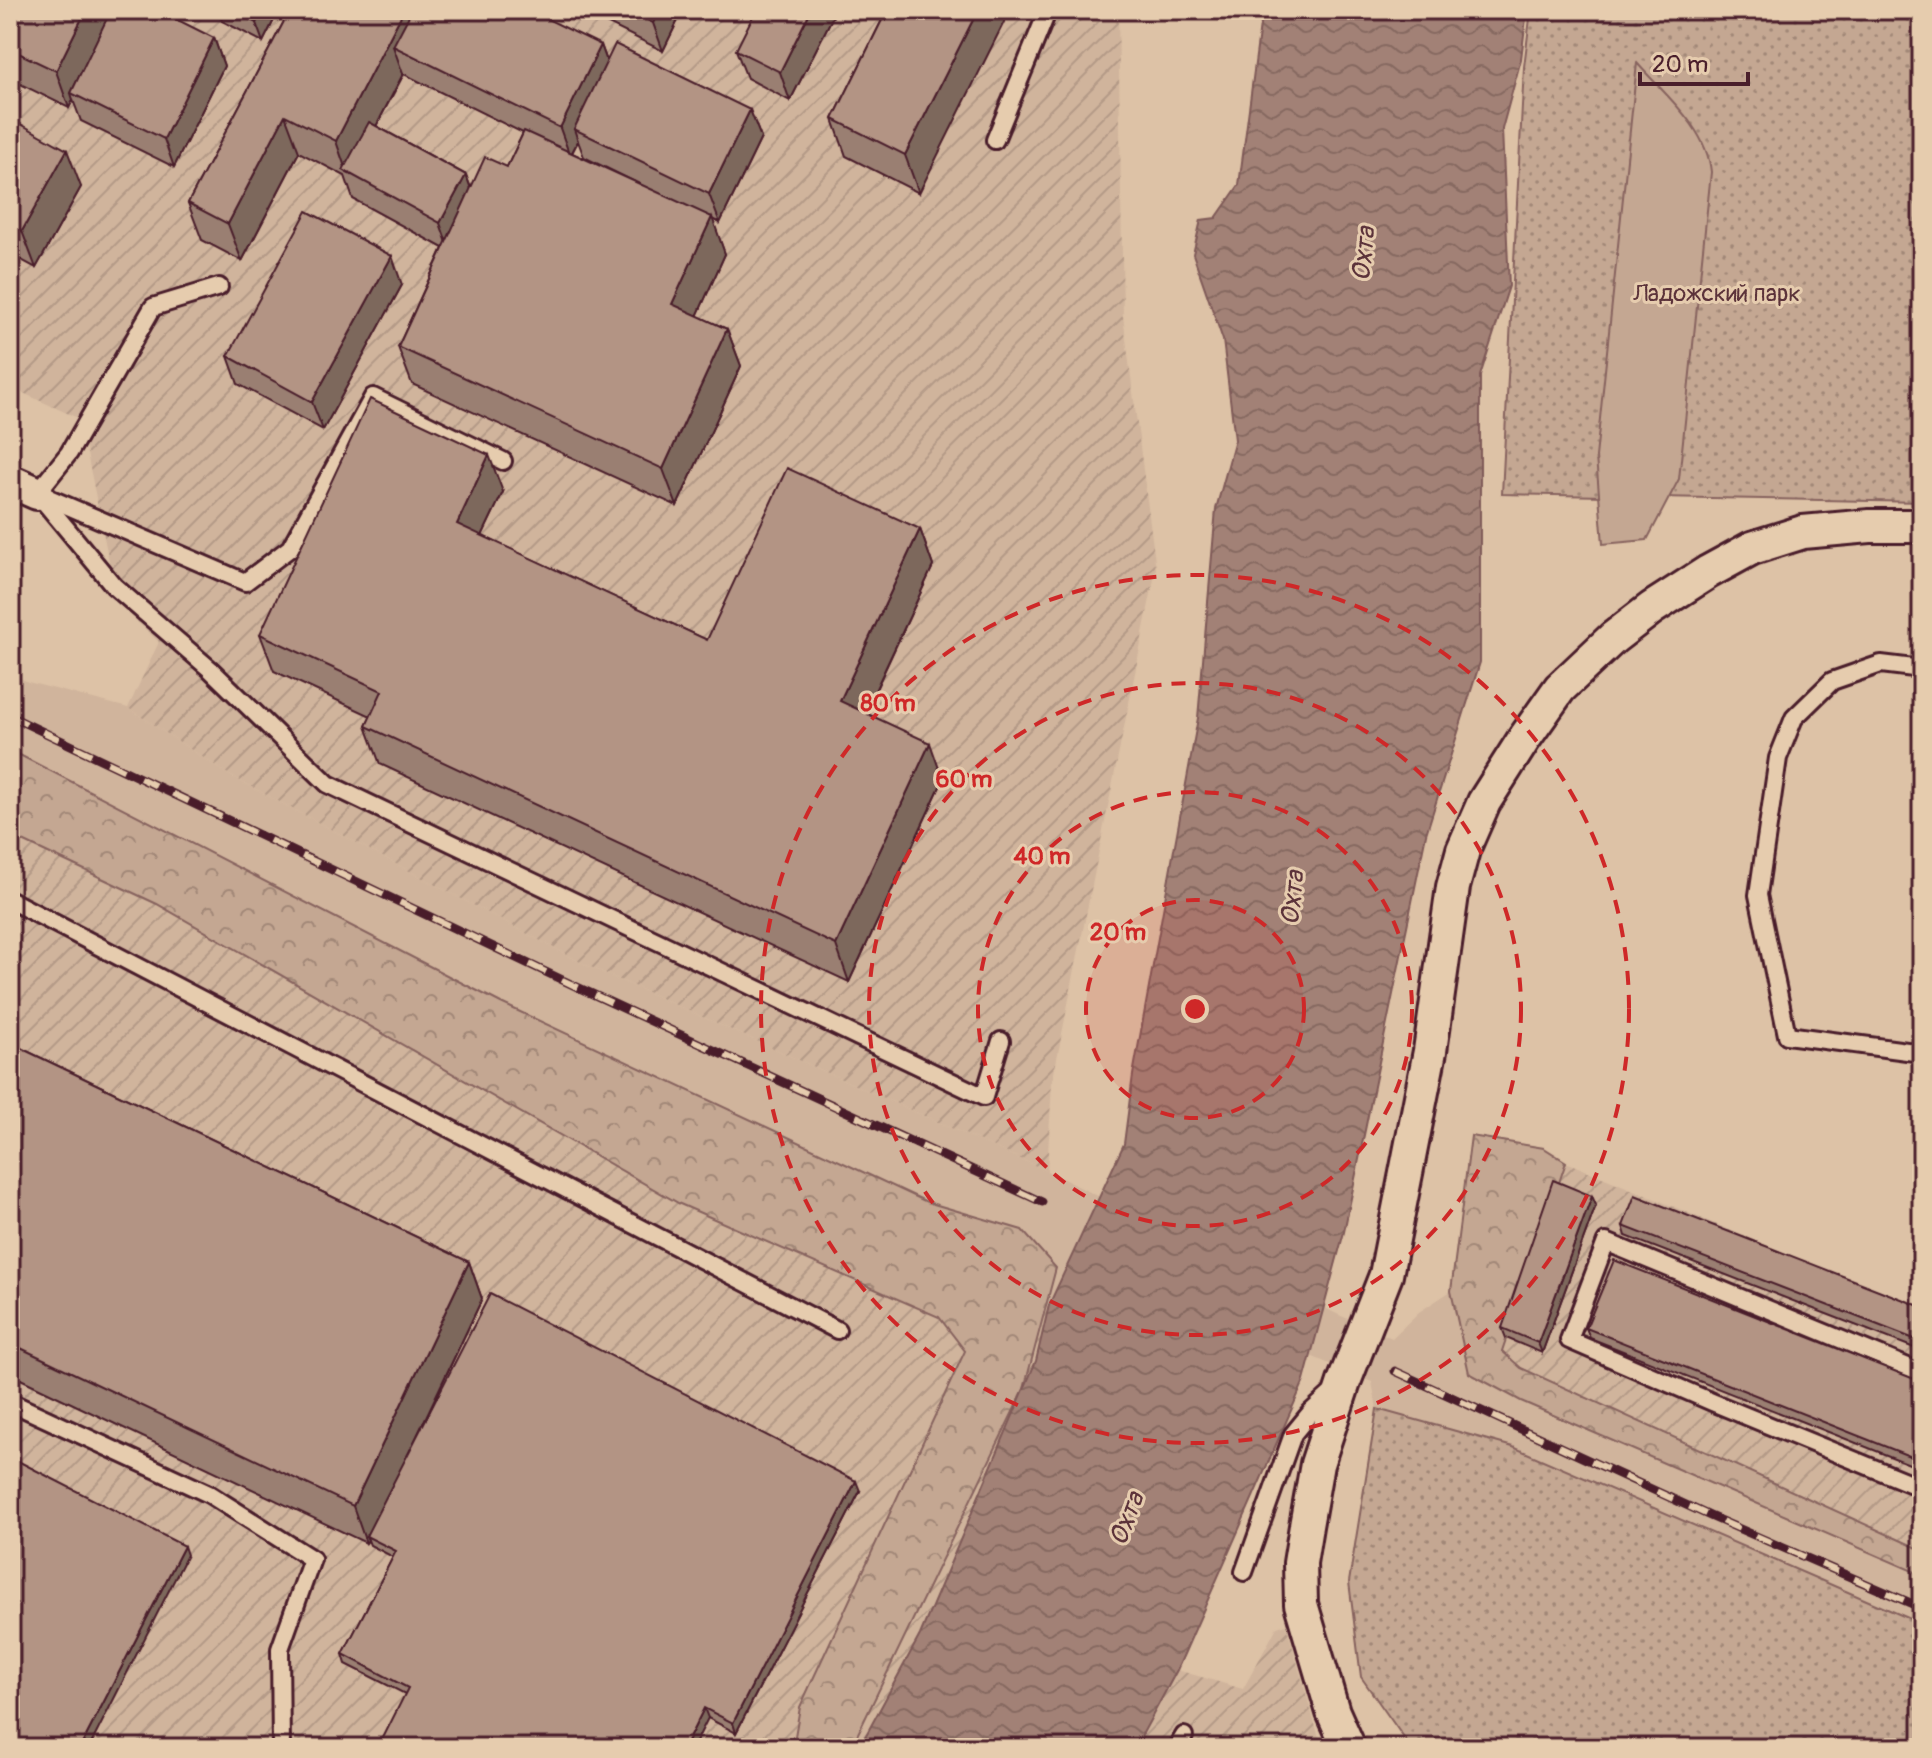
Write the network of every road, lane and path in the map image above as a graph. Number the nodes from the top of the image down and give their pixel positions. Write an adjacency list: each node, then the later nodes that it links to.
1 (1048, 10): 2 (lane)
2 (995, 140)
3 (219, 287): 5 (lane)
4 (503, 461): 5 (lane)
5 (23, 487): 9 (lane)
6 (1922, 526): 13 (street)
7 (1922, 669): 10 (lane)
8 (10, 900): 11 (lane)
9 (1001, 1041)
10 (1922, 1053)
11 (837, 1330)
12 (1922, 1373): 15 (lane)
13 (1344, 1382): 16 (lane); 18 (street)
14 (10, 1402): 17 (lane)
15 (1922, 1488)
16 (1244, 1572)
17 (281, 1748)
18 (1349, 1748)

